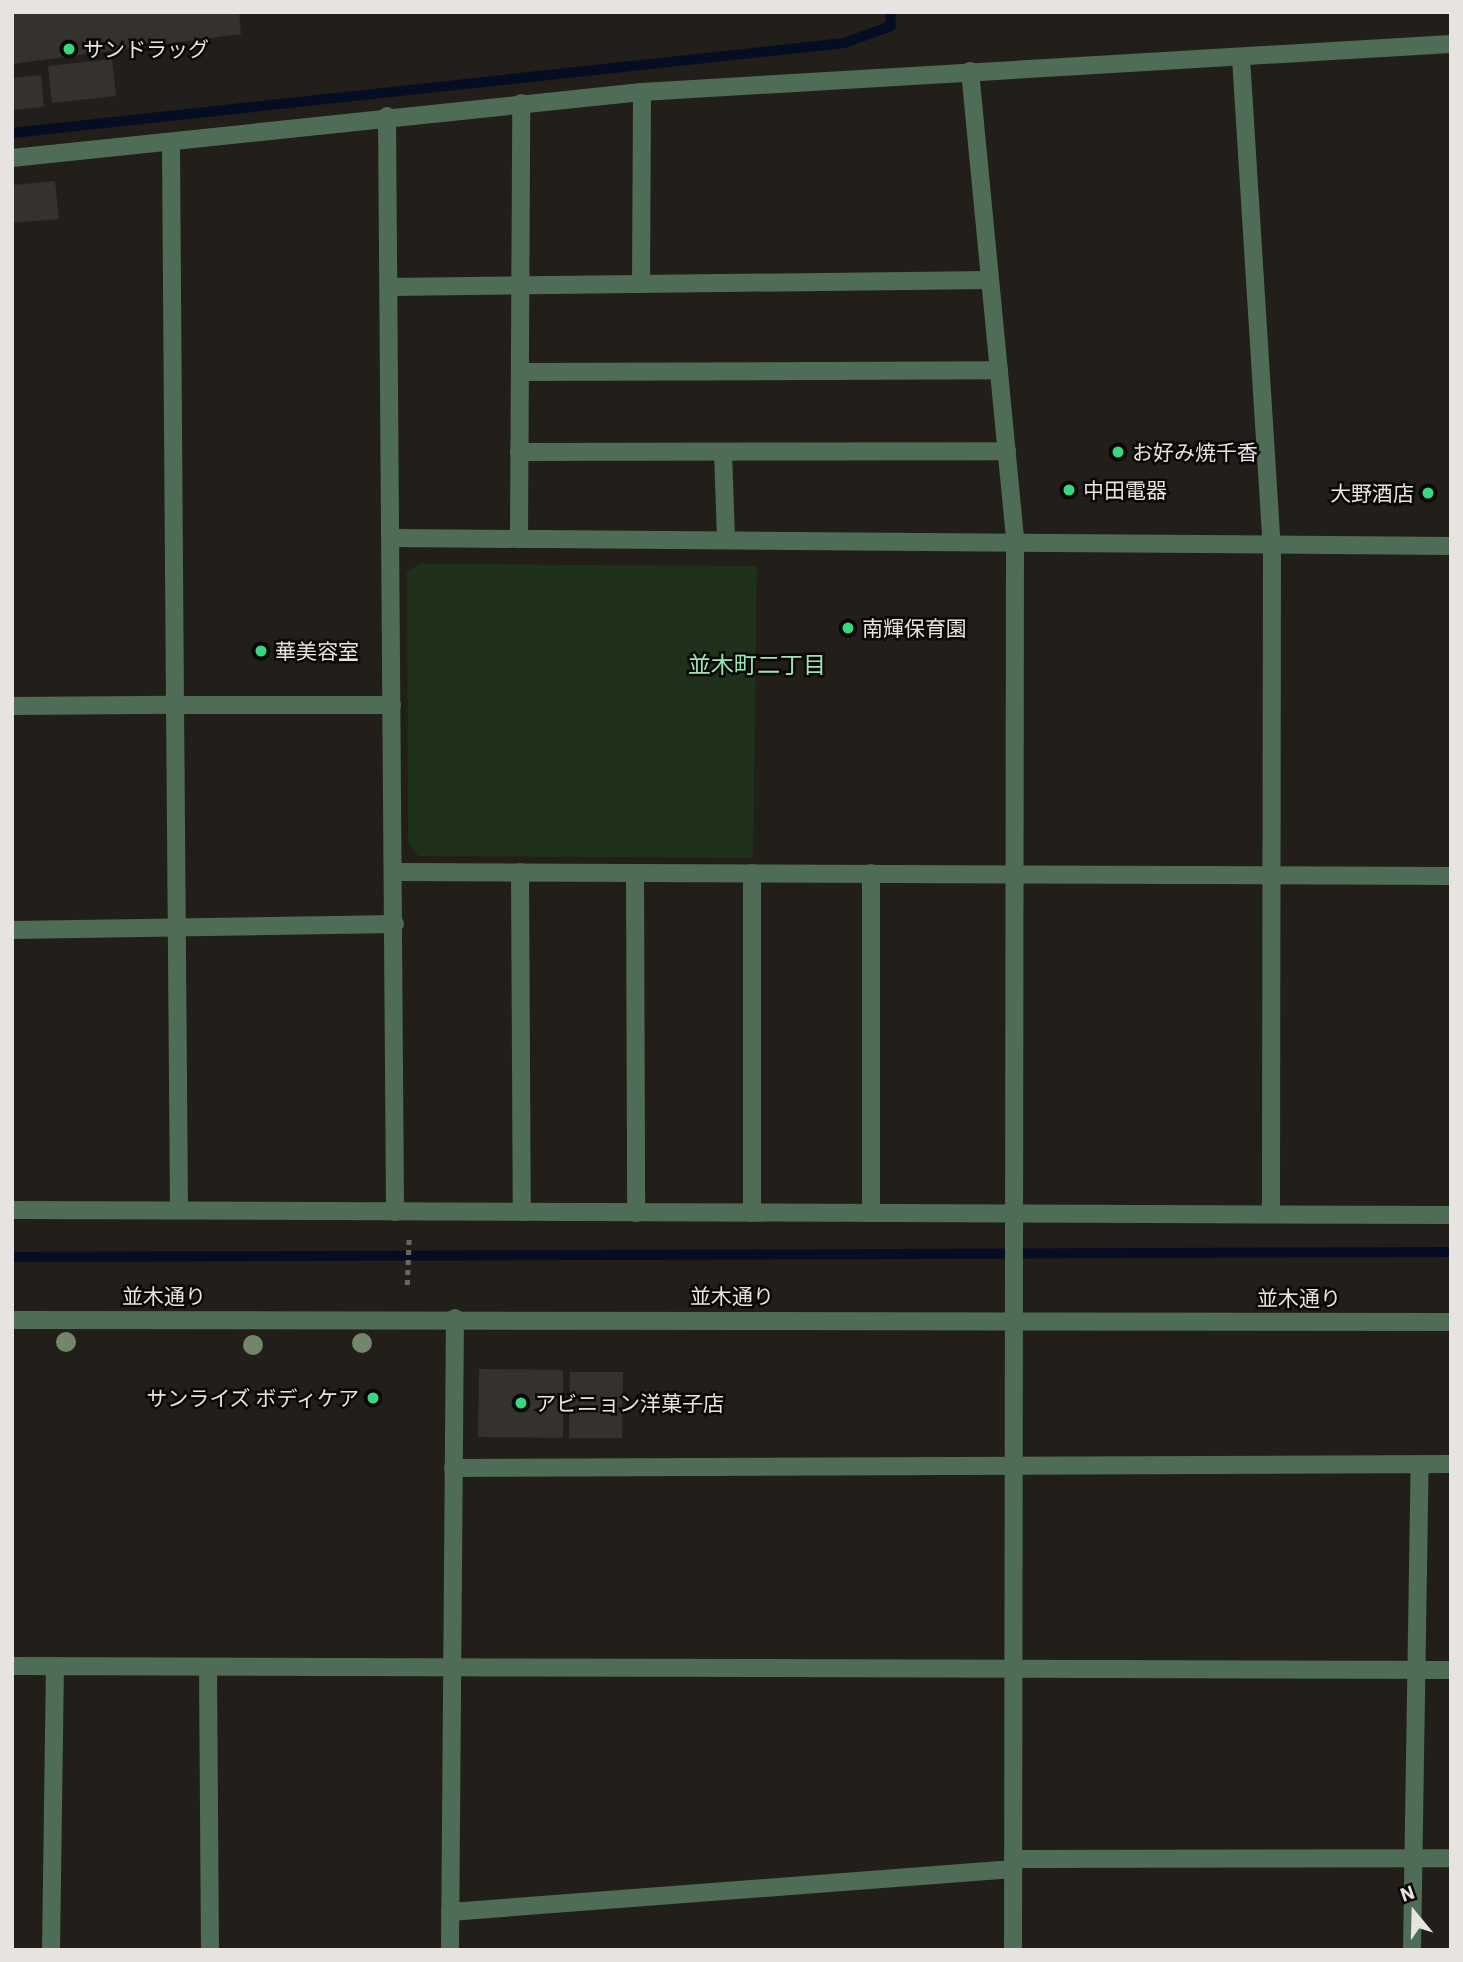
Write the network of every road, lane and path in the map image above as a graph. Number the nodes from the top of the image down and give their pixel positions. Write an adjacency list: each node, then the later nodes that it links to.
1 (1451, 44): 2 (street)
2 (1241, 58): 3 (street); 22 (street)
3 (970, 71): 4 (street); 9 (street)
4 (642, 92): 5 (street); 10 (street)
5 (521, 103): 6 (street); 11 (street)
6 (387, 116): 7 (street); 12 (street)
7 (171, 143): 8 (street); 24 (street)
8 (12, 159)
9 (989, 280): 10 (street); 13 (street)
10 (641, 284): 11 (street)
11 (520, 285): 12 (street); 14 (street)
12 (389, 287): 18 (street)
13 (999, 370): 14 (street); 15 (street)
14 (520, 372): 16 (street)
15 (1007, 451): 17 (street); 21 (street)
16 (519, 452): 17 (street); 19 (street)
17 (723, 452): 20 (street)
18 (391, 538): 19 (street); 25 (street)
19 (519, 539): 20 (street)
20 (726, 540): 21 (street)
21 (1015, 541): 22 (street); 32 (street)
22 (1272, 546): 23 (street); 33 (street)
23 (1451, 546)
24 (175, 705): 25 (street); 26 (street); 36 (street)
25 (392, 705): 27 (street)
26 (12, 706)
27 (395, 872): 28 (street); 35 (street)
28 (520, 872): 29 (street); 41 (street)
29 (635, 873): 30 (street); 42 (street)
30 (752, 873): 31 (street); 43 (street)
31 (871, 873): 32 (street); 44 (street)
32 (1012, 873): 33 (street); 45 (street)
33 (1274, 876): 34 (street); 46 (street)
34 (1451, 876)
35 (395, 924): 36 (street); 40 (street)
36 (177, 926): 37 (street); 38 (street)
37 (12, 930)
38 (179, 1209): 39 (street); 40 (street)
39 (12, 1210)
40 (395, 1212): 41 (street)
41 (522, 1212): 42 (street)
42 (636, 1213): 43 (street)
43 (752, 1213): 44 (street)
44 (871, 1213): 45 (street)
45 (1011, 1213): 46 (street); 52 (street)
46 (1271, 1214): 47 (street)
47 (1451, 1215)
48 (410, 1236): 49 (path)
49 (407, 1285)
50 (455, 1318): 51 (street, 並木通り); 52 (street, 並木通り); 57 (street)
51 (12, 1320)
52 (1012, 1320): 53 (street, 並木通り); 56 (street)
53 (1451, 1322)
54 (1451, 1464): 55 (street)
55 (1420, 1465): 56 (street); 63 (street)
56 (1012, 1466): 57 (street); 62 (street)
57 (453, 1468): 61 (street)
58 (12, 1666): 59 (street)
59 (55, 1666): 60 (street); 69 (street)
60 (208, 1667): 61 (street); 70 (street)
61 (450, 1667): 62 (street); 68 (street)
62 (1013, 1670): 63 (street); 67 (street)
63 (1419, 1670): 64 (street); 65 (street)
64 (1451, 1670)
65 (1414, 1858): 66 (street); 67 (street); 73 (street)
66 (1451, 1858)
67 (1013, 1864): 68 (street); 72 (street)
68 (450, 1912): 71 (street)
69 (51, 1950)
70 (210, 1950)
71 (450, 1950)
72 (1013, 1950)
73 (1412, 1950)

